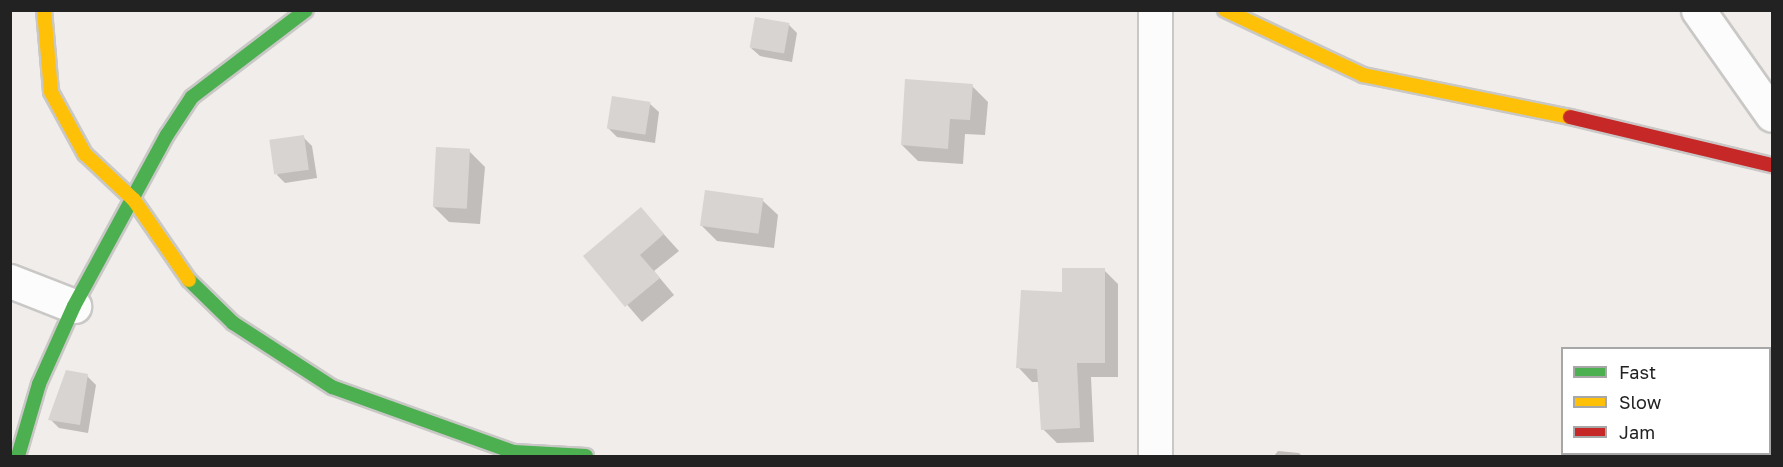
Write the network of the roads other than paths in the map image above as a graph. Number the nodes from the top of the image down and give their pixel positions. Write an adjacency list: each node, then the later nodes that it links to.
1 (44, 10): 8 (street)
2 (306, 10): 8 (street)
3 (1155, 10): 13 (street)
4 (1225, 10): 7 (street)
5 (1698, 10): 6 (street)
6 (1773, 115)
7 (1773, 165)
8 (134, 200): 10 (street); 12 (street)
9 (10, 281): 10 (street)
10 (74, 306): 11 (street)
11 (18, 456)
12 (586, 456)
13 (1155, 456)

